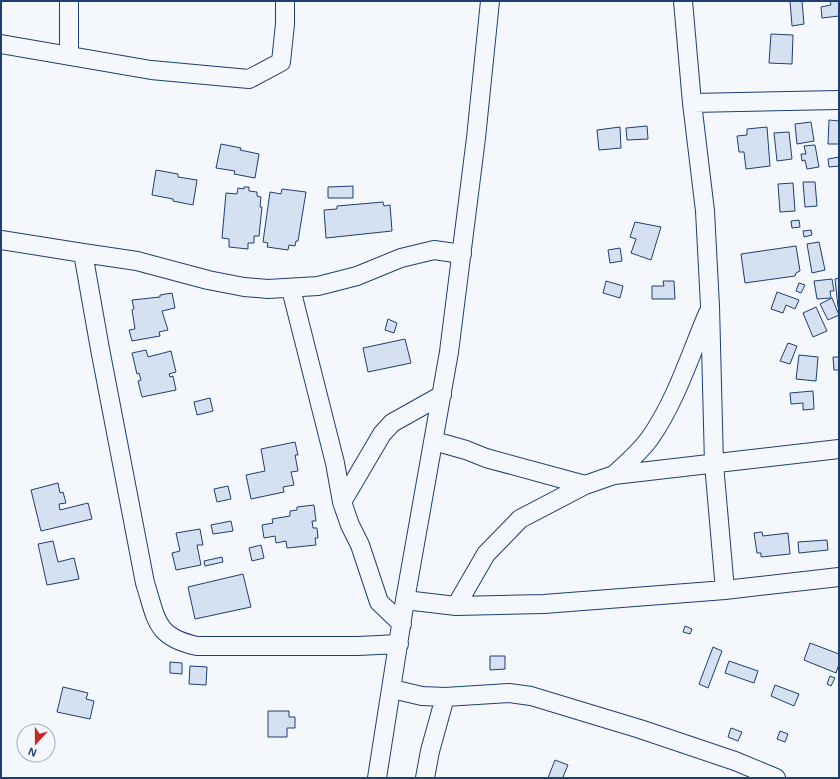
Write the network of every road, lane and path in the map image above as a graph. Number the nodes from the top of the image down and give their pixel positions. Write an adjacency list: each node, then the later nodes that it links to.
1 (69, 1): 6 (street)
2 (285, 1): 6 (street)
3 (490, 1): 11 (street)
4 (683, 1): 8 (street)
5 (1, 44): 6 (street)
6 (69, 56)
7 (839, 100): 8 (street)
8 (692, 103): 13 (street)
9 (1, 240): 10 (street)
10 (83, 253): 12 (street); 26 (street)
11 (462, 254): 12 (street); 14 (street)
12 (291, 289): 20 (street)
13 (710, 306): 17 (street); 18 (street)
14 (442, 395): 15 (street); 20 (street)
15 (434, 441): 19 (street); 23 (street)
16 (839, 449): 17 (street)
17 (714, 464): 18 (street); 22 (street)
18 (614, 475): 19 (street)
19 (585, 485): 24 (street)
20 (342, 502): 25 (street)
21 (839, 577): 22 (street)
22 (725, 590): 24 (street)
23 (406, 600): 24 (street); 25 (street)
24 (456, 606)
25 (402, 624): 26 (street)
26 (399, 644): 27 (street)
27 (392, 688): 28 (street); 29 (street)
28 (445, 697): 30 (street); 31 (street)
29 (377, 778)
30 (425, 778)
31 (776, 778)

